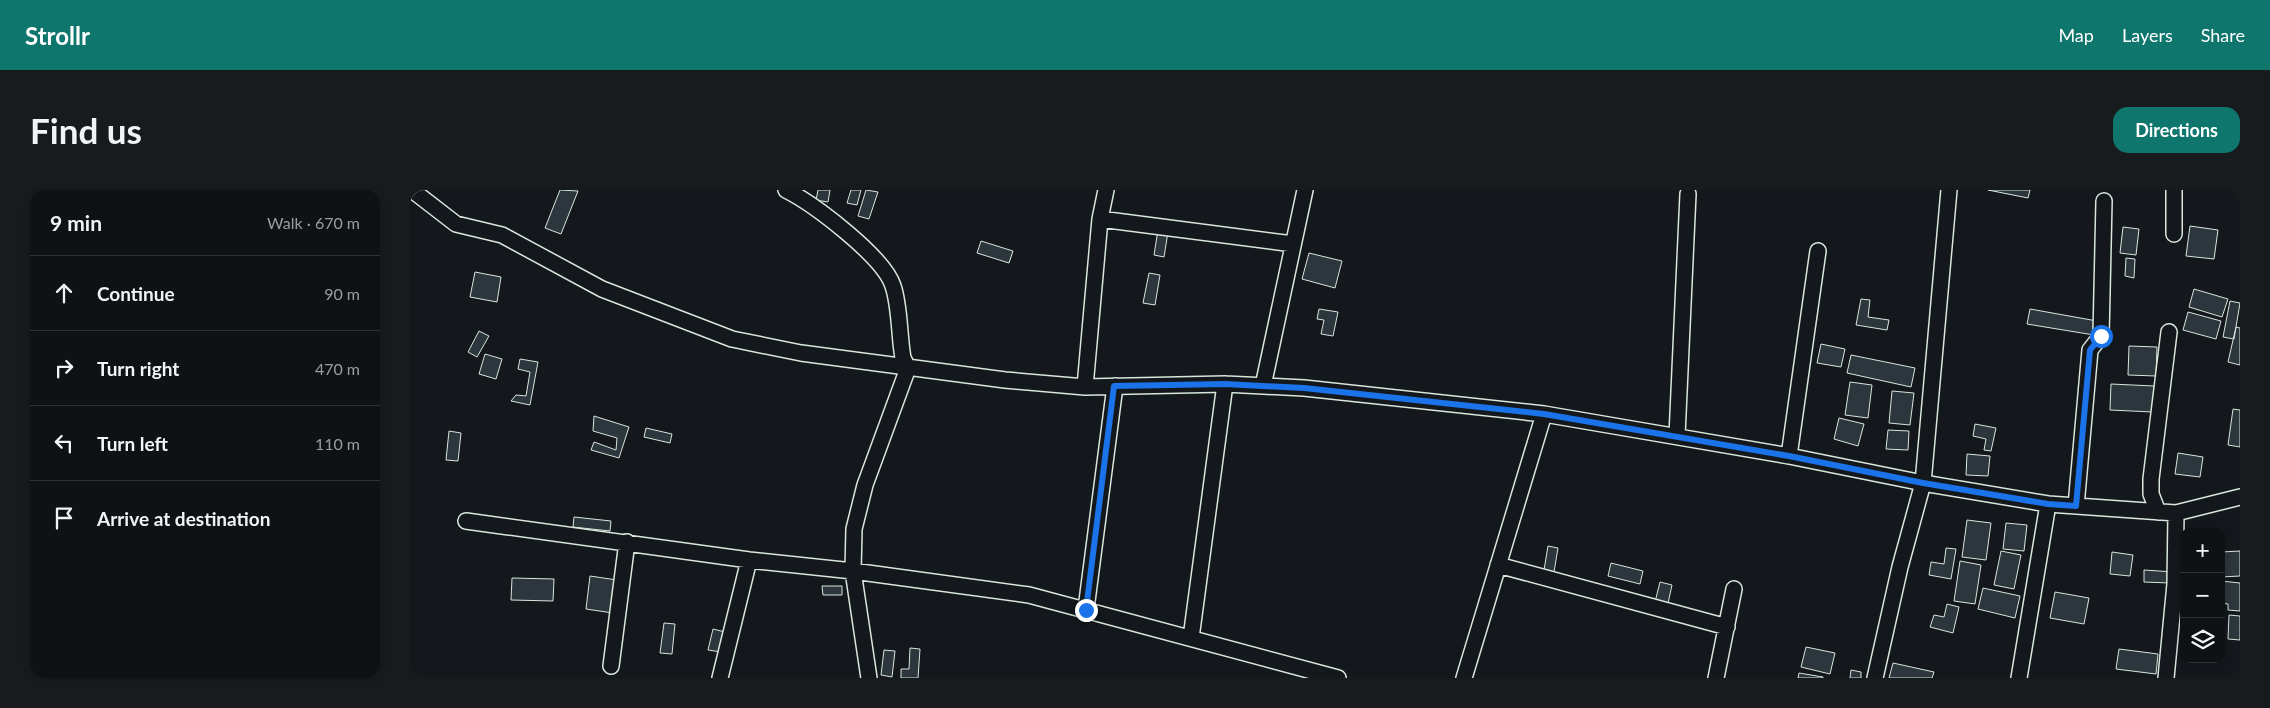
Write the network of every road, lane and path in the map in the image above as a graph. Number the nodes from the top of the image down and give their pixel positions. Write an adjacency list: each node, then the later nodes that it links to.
1 (412, 190): 14 (street)
2 (786, 190): 14 (street)
3 (1106, 190): 9 (street)
4 (1304, 190): 11 (street)
5 (1949, 190): 22 (street)
6 (2174, 190): 10 (street)
7 (1688, 194): 20 (street)
8 (2104, 201): 25 (street)
9 (1100, 219): 11 (street); 18 (street)
10 (2174, 234)
11 (1293, 244): 17 (street)
12 (1818, 251): 21 (street)
13 (2169, 332): 26 (street)
14 (908, 368): 18 (street); 32 (street)
15 (1225, 384): 16 (street); 17 (street); 36 (street)
16 (1114, 386): 18 (street); 34 (street)
17 (1263, 386): 19 (street)
18 (1085, 387)
19 (1544, 414): 20 (street); 31 (street)
20 (1677, 436): 21 (street)
21 (1789, 456): 22 (street)
22 (1923, 483): 24 (street); 43 (street)
23 (2240, 497): 27 (street)
24 (2048, 504): 25 (street); 44 (street)
25 (2076, 506): 26 (street)
26 (2158, 512): 27 (street)
27 (2176, 513): 45 (street)
28 (466, 521): 29 (street)
29 (627, 542): 30 (street); 37 (street)
30 (749, 560): 32 (street); 38 (street)
31 (1498, 565): 35 (street); 41 (street)
32 (853, 571): 34 (street); 39 (street)
33 (1734, 589): 35 (street)
34 (1086, 610): 36 (street)
35 (1727, 627): 42 (street)
36 (1191, 638): 40 (street)
37 (611, 666)
38 (720, 678)
39 (869, 678)
40 (1338, 678)
41 (1464, 678)
42 (1716, 678)
43 (1875, 678)
44 (2019, 678)
45 (2166, 678)

